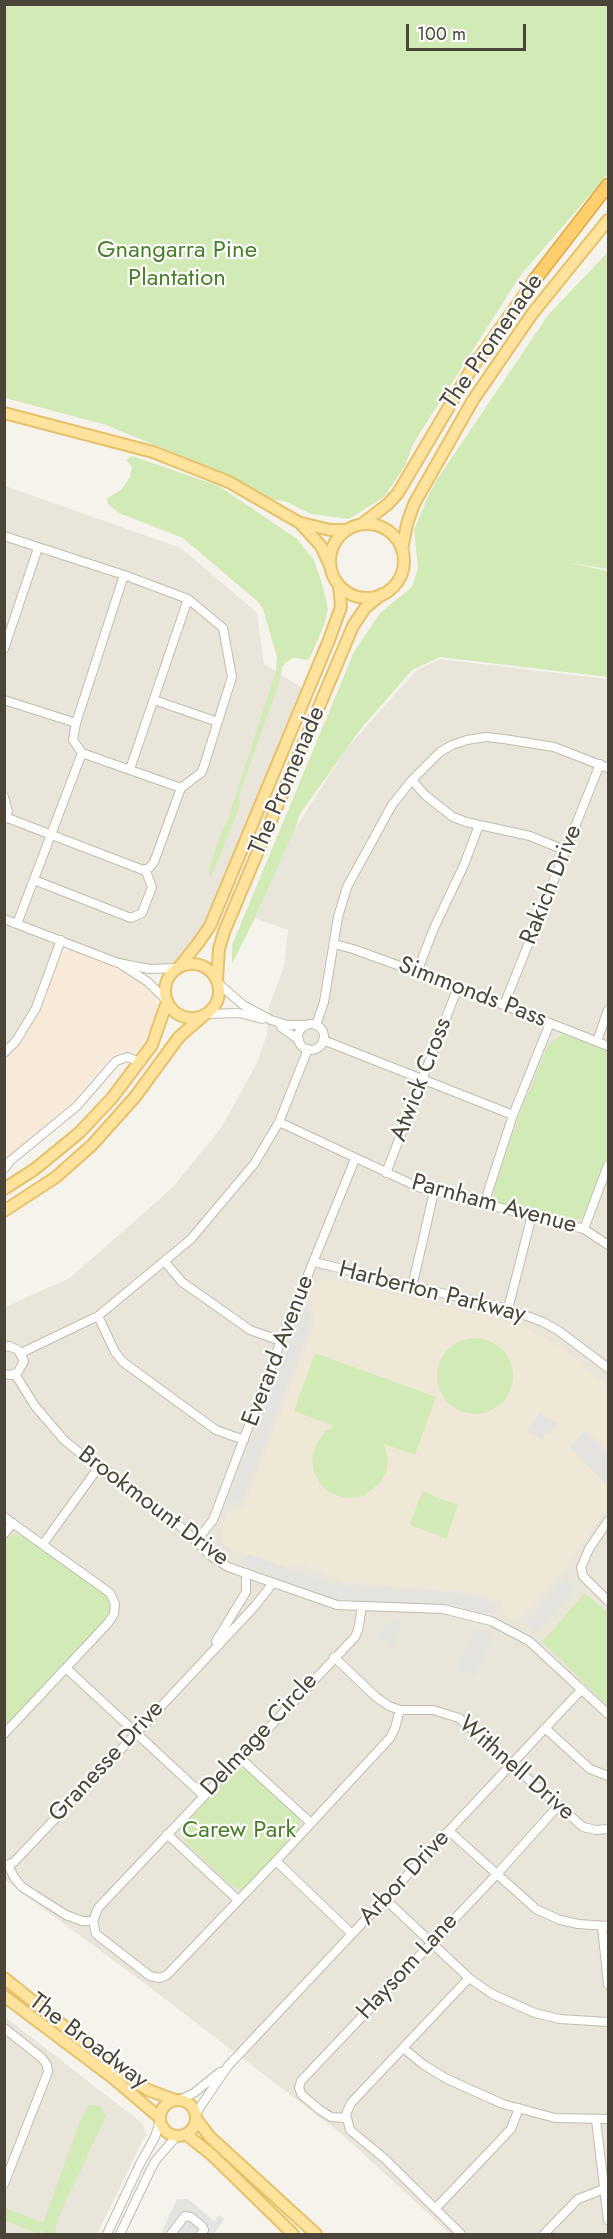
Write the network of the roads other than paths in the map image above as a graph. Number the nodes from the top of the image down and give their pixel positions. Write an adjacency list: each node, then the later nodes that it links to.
1 (609, 185): 4 (highway)
2 (609, 192): 4 (main road, The Promenade)
3 (609, 220): 11 (main road, The Promenade)
4 (533, 282): 7 (main road, The Promenade)
5 (4, 413): 6 (main road)
6 (300, 523): 8 (main road); 12 (main road)
7 (362, 524): 8 (main road); 11 (main road)
8 (347, 530): 12 (main road)
9 (4, 536): 10 (street)
10 (38, 548): 13 (street); 17 (street)
11 (402, 550): 15 (main road)
12 (330, 566): 14 (main road)
13 (124, 575): 16 (street); 21 (street)
14 (339, 585): 15 (main road); 40 (main road, The Promenade)
15 (382, 594): 42 (main road, The Promenade)
16 (188, 599): 19 (street); 20 (street)
17 (4, 649)
18 (4, 700): 21 (street)
19 (153, 700): 20 (street); 25 (street)
20 (218, 722): 27 (street)
21 (76, 723): 22 (street)
22 (82, 753): 25 (street); 31 (street)
23 (600, 764): 24 (street); 26 (street); 32 (street, Rakich Drive)
24 (609, 768)
25 (130, 770): 27 (street)
26 (412, 780): 30 (street); 38 (street)
27 (181, 788): 33 (street)
28 (4, 797): 29 (street)
29 (5, 818): 31 (street)
30 (478, 825): 32 (street); 41 (street)
31 (52, 835): 33 (street); 34 (street)
32 (567, 850): 45 (street, Rakich Drive)
33 (145, 869): 34 (street)
34 (34, 880): 36 (street)
35 (4, 919): 36 (street)
36 (17, 924): 37 (street)
37 (61, 940): 39 (street); 57 (street)
38 (334, 944): 41 (street, Simmonds Pass); 50 (street)
39 (118, 963): 40 (street); 44 (street)
40 (179, 967): 42 (main road); 44 (main road)
41 (417, 972): 43 (street, Simmonds Pass)
42 (217, 981): 47 (main road); 51 (street)
43 (458, 987): 45 (street, Simmonds Pass); 59 (street, Atwick Cross)
44 (166, 1000): 47 (main road); 58 (main road)
45 (504, 1005): 48 (street, Simmonds Pass)
46 (609, 1010): 54 (street)
47 (205, 1015): 51 (street); 69 (main road)
48 (550, 1023): 54 (street, Simmonds Pass); 60 (street)
49 (306, 1025): 50 (street); 51 (street); 52 (street)
50 (316, 1025): 53 (street)
51 (286, 1027): 52 (street)
52 (299, 1040): 56 (street)
53 (323, 1040): 56 (street); 59 (street)
54 (597, 1041): 55 (street, Simmonds Pass)
55 (609, 1046)
56 (308, 1049): 61 (street)
57 (4, 1053)
58 (141, 1062): 64 (street); 66 (main road)
59 (422, 1080): 60 (street); 65 (street, Atwick Cross)
60 (513, 1115): 68 (street)
61 (279, 1122): 62 (street, Parnham Avenue); 73 (street)
62 (355, 1159): 65 (street, Parnham Avenue); 74 (street, Everard Avenue)
63 (609, 1165): 71 (street)
64 (4, 1169)
65 (386, 1173): 67 (street, Parnham Avenue)
66 (4, 1190)
67 (434, 1192): 68 (street, Parnham Avenue); 75 (street)
68 (484, 1204): 70 (street, Parnham Avenue)
69 (4, 1211)
70 (532, 1215): 71 (street, Parnham Avenue); 76 (street)
71 (584, 1229): 72 (street, Parnham Avenue)
72 (609, 1245)
73 (165, 1262): 77 (street); 79 (street)
74 (314, 1262): 75 (street, Harberton Parkway); 79 (street, Everard Avenue)
75 (412, 1287): 76 (street, Harberton Parkway)
76 (508, 1309): 82 (street, Harberton Parkway)
77 (98, 1316): 81 (street); 85 (street)
78 (4, 1338): 80 (street)
79 (282, 1341): 85 (street, Everard Avenue)
80 (7, 1347): 81 (street)
81 (21, 1353): 84 (street)
82 (609, 1368)
83 (4, 1374): 84 (street)
84 (15, 1374): 86 (street, Brookmount Drive)
85 (244, 1440): 91 (street, Everard Avenue)
86 (98, 1468): 91 (street, Brookmount Drive); 92 (street)
87 (4, 1516): 89 (street)
88 (609, 1521): 95 (street)
89 (13, 1523): 90 (street); 92 (street)
90 (4, 1534)
91 (197, 1540): 93 (street, Brookmount Drive)
92 (43, 1544): 99 (street)
93 (246, 1574): 94 (street, Brookmount Drive); 97 (street, Granesse Drive)
94 (273, 1583): 96 (street, Brookmount Drive); 97 (street, Granesse Drive)
95 (609, 1601)
96 (362, 1607): 98 (street, Delmage Circle); 100 (street, Brookmount Drive)
97 (207, 1655): 104 (street, Granesse Drive)
98 (334, 1657): 101 (street); 106 (street, Delmage Circle)
99 (66, 1668): 104 (street); 105 (street)
100 (582, 1689): 102 (street, Brookmount Drive); 103 (street, Arbor Drive)
101 (400, 1710): 107 (street, Withnell Drive); 111 (street)
102 (609, 1714)
103 (545, 1728): 107 (street, Arbor Drive); 108 (street)
104 (137, 1732): 109 (street); 116 (street, Granesse Drive)
105 (4, 1734)
106 (240, 1758): 109 (street, Delmage Circle); 111 (street)
107 (511, 1762): 110 (street, Withnell Drive); 113 (street, Arbor Drive)
108 (609, 1776)
109 (204, 1796): 114 (street, Delmage Circle)
110 (559, 1805): 112 (street, Withnell Drive); 117 (street, Haysom Lane)
111 (311, 1823): 115 (street)
112 (609, 1829)
113 (449, 1831): 117 (street); 118 (street, Arbor Drive)
114 (167, 1834): 119 (street); 120 (street, Delmage Circle)
115 (276, 1862): 119 (street); 122 (street)
116 (6, 1865): 120 (street)
117 (496, 1874): 121 (street); 123 (street, Haysom Lane)
118 (385, 1899): 122 (street, Arbor Drive); 123 (street)
119 (238, 1900): 120 (street)
120 (93, 1921)
121 (605, 1926): 126 (street)
122 (352, 1934): 131 (street, Arbor Drive)
123 (430, 1943): 125 (street); 135 (street, Haysom Lane)
124 (4, 1978): 132 (main road, The Broadway)
125 (469, 1978): 128 (street); 130 (street)
126 (609, 1984)
127 (4, 1996): 137 (main road, The Broadway)
128 (609, 2022)
129 (4, 2028): 140 (street)
130 (403, 2048): 133 (street); 135 (street)
131 (228, 2066): 132 (street); 134 (street)
132 (177, 2100): 134 (main road); 137 (main road)
133 (519, 2108): 138 (street); 142 (street)
134 (197, 2117): 139 (main road); 149 (main road)
135 (346, 2118): 142 (street)
136 (609, 2119): 138 (street)
137 (160, 2120): 139 (main road); 144 (street)
138 (596, 2120): 141 (street)
139 (182, 2136): 145 (street); 148 (main road)
140 (4, 2184)
141 (604, 2189): 143 (street); 151 (street)
142 (436, 2208): 150 (street)
143 (609, 2220)
144 (107, 2235)
145 (120, 2235)
146 (171, 2235): 147 (street)
147 (201, 2235)
148 (293, 2235)
149 (316, 2235)
150 (461, 2235)
151 (544, 2235)

